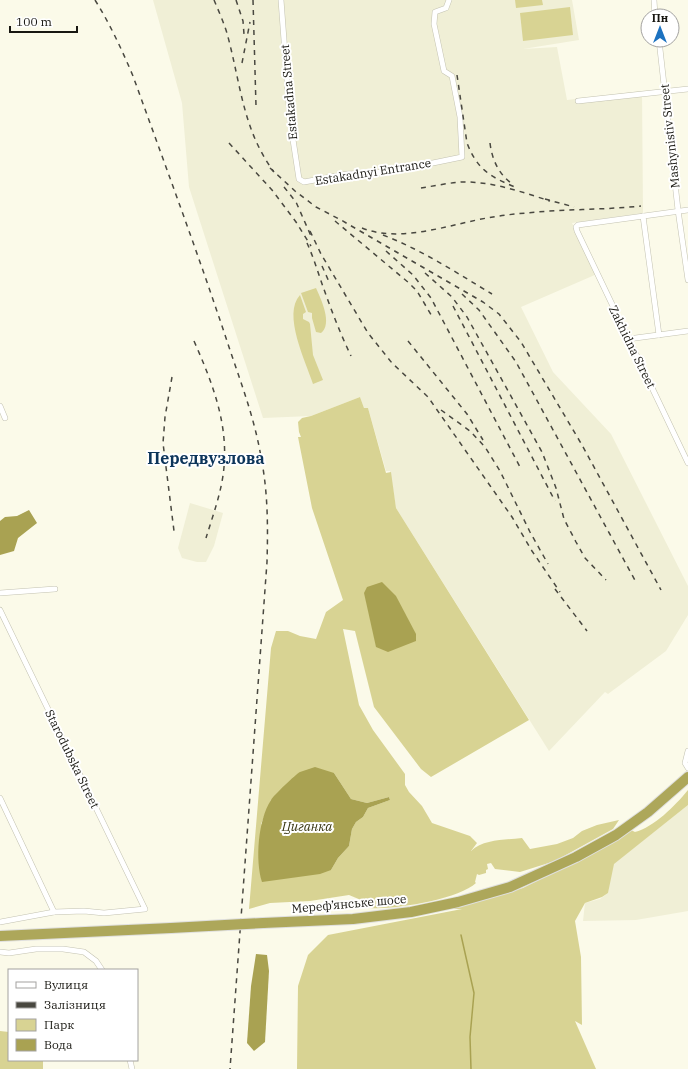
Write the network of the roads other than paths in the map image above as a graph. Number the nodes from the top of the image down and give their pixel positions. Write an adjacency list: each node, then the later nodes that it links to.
1 (281, 0): 7 (street, Estakadna Street)
2 (449, 0): 7 (street, Estakadnyi Entrance)
3 (659, 48): 5 (street, Mashynistiv Street)
4 (688, 90): 5 (street)
5 (666, 92): 6 (street); 8 (street, Mashynistiv Street)
6 (578, 101)
7 (304, 182)
8 (678, 210): 9 (street); 10 (street); 11 (street, Mashynistiv Street)
9 (688, 210)
10 (643, 216): 13 (street); 14 (street, Zakhidna Street)
11 (688, 280)
12 (688, 331): 13 (street)
13 (659, 335): 14 (street)
14 (628, 339): 17 (street, Zakhidna Street)
15 (0, 406): 16 (street)
16 (5, 418)
17 (688, 463)
18 (55, 589): 19 (street)
19 (0, 593)
20 (0, 610): 25 (street, Starodubska Street)
21 (688, 752): 22 (street)
22 (688, 768)
23 (688, 777): 27 (highway, Мереф’янське шосе, bridge)
24 (0, 798): 25 (street)
25 (54, 912): 26 (street)
26 (0, 922)
27 (0, 936)
28 (0, 952): 29 (street)
29 (101, 969)

